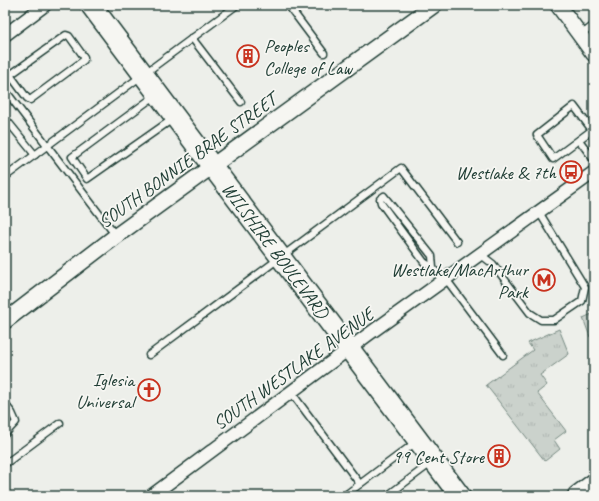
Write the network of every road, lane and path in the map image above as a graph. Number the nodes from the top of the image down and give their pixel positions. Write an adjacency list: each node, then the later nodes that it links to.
1 (45, 5): 8 (street)
2 (91, 5): 14 (main road, WILSHIRE BOULEVARD)
3 (237, 5): 10 (lane)
4 (288, 5): 11 (lane)
5 (434, 5): 25 (street, SOUTH BONNIE BRAE STREET)
6 (558, 5): 9 (street)
7 (594, 25): 9 (lane)
8 (5, 35)
9 (580, 36): 12 (street)
10 (192, 38): 14 (lane); 18 (lane)
11 (324, 53)
12 (594, 54)
13 (5, 68): 15 (lane)
14 (143, 74): 17 (main road, WILSHIRE BOULEVARD); 22 (lane)
15 (10, 75): 15 (lane)
16 (5, 90): 22 (lane)
17 (157, 94): 19 (main road, WILSHIRE BOULEVARD); 19 (lane)
18 (241, 102)
19 (175, 117): 25 (main road, WILSHIRE BOULEVARD)
20 (5, 118): 23 (lane)
21 (579, 140): 21 (lane); 24 (lane)
22 (47, 145): 23 (lane); 31 (lane)
23 (35, 155): 27 (lane)
24 (594, 160)
25 (212, 166): 31 (street, SOUTH BONNIE BRAE STREET); 34 (main road, WILSHIRE BOULEVARD)
26 (594, 172): 30 (street, SOUTH WESTLAKE AVENUE)
27 (6, 174)
28 (373, 188): 29 (lane); 32 (lane); 34 (lane)
29 (380, 199): 35 (lane); 35 (lane)
30 (539, 212): 33 (street, SOUTH WESTLAKE AVENUE); 33 (lane)
31 (116, 236): 37 (street, SOUTH BONNIE BRAE STREET)
32 (458, 242)
33 (480, 254): 36 (street, SOUTH WESTLAKE AVENUE)
34 (280, 257): 38 (main road, WILSHIRE BOULEVARD); 39 (lane)
35 (433, 268): 36 (lane)
36 (444, 280): 38 (street, SOUTH WESTLAKE AVENUE); 40 (lane)
37 (5, 321)
38 (350, 349): 41 (street, SOUTH WESTLAKE AVENUE); 45 (main road, WILSHIRE BOULEVARD)
39 (149, 355)
40 (503, 355)
41 (291, 392): 48 (lane); 50 (street, SOUTH WESTLAKE AVENUE)
42 (5, 404): 44 (lane)
43 (60, 423): 47 (lane)
44 (5, 434)
45 (418, 440): 46 (main road, WILSHIRE BOULEVARD); 48 (lane)
46 (434, 461): 52 (lane); 53 (main road, WILSHIRE BOULEVARD)
47 (5, 464)
48 (360, 484): 51 (lane)
49 (594, 484): 54 (main road)
50 (151, 496)
51 (344, 496)
52 (387, 496)
53 (460, 496)
54 (578, 496)

